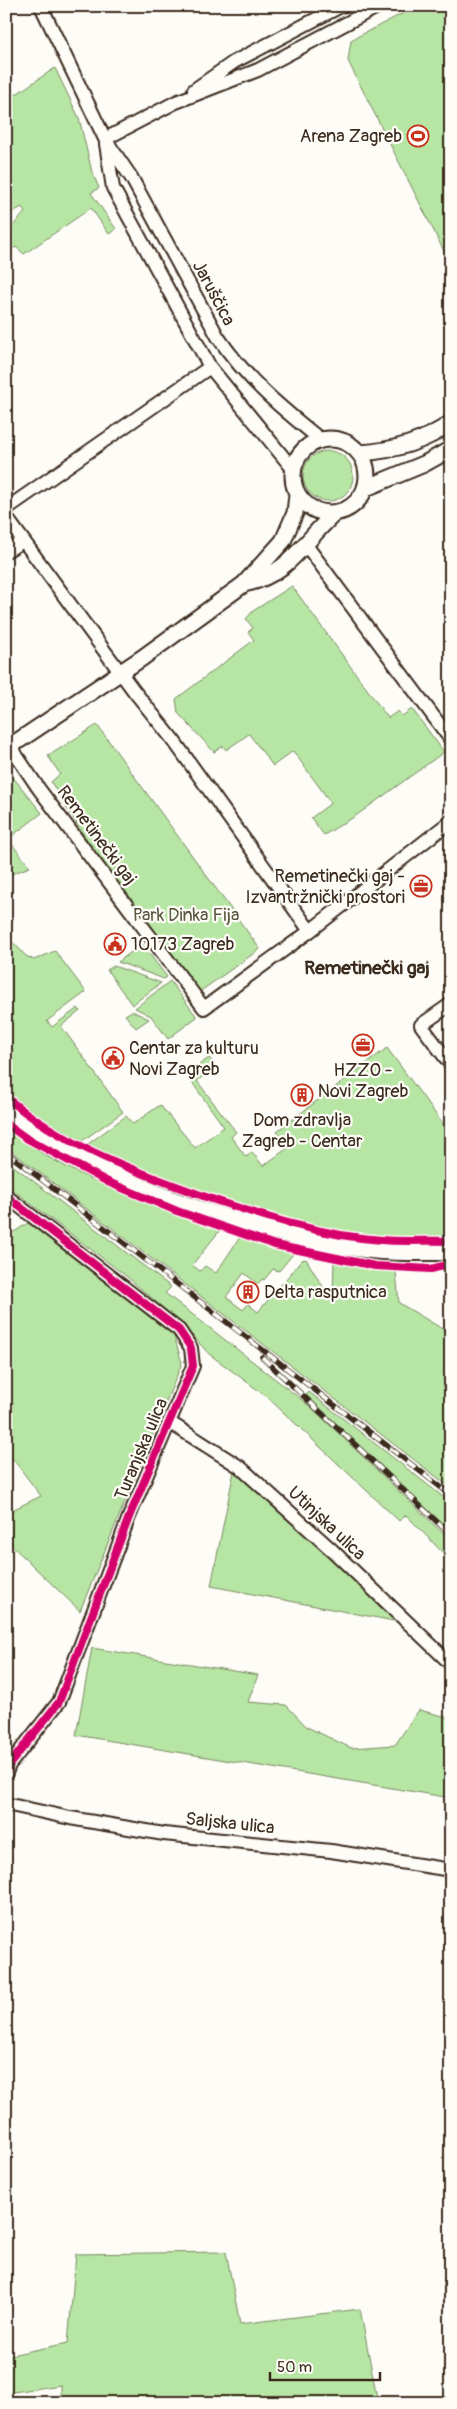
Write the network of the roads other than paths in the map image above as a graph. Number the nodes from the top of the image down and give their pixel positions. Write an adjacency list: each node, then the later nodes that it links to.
1 (41, 6): 5 (street, Jaruščica)
2 (341, 6): 4 (street)
3 (379, 6): 4 (street)
4 (176, 102): 5 (street)
5 (106, 139): 6 (street, Jaruščica); 8 (street, Jaruščica)
6 (210, 367): 11 (street, Jaruščica); 14 (street)
7 (451, 423): 10 (street)
8 (321, 440): 10 (street); 11 (street)
9 (451, 449): 12 (street)
10 (360, 453): 12 (street)
11 (293, 469): 13 (street)
12 (366, 488): 15 (street)
13 (297, 494): 15 (street); 20 (street, Remetinečki gaj)
14 (6, 509)
15 (334, 514): 18 (street, Remetinečki gaj)
16 (6, 517): 17 (street)
17 (23, 541): 19 (street); 21 (street)
18 (306, 545): 20 (street, Remetinečki gaj); 22 (street)
19 (6, 551)
20 (244, 584): 21 (street, Remetinečki gaj)
21 (120, 673): 23 (street, Remetinečki gaj); 25 (street)
22 (451, 740)
23 (8, 747): 25 (street, Remetinečki gaj)
24 (451, 820): 25 (street, Remetinečki gaj)
25 (310, 930)
26 (451, 1004): 27 (street)
27 (451, 1065)
28 (6, 1109): 30 (main road)
29 (6, 1196): 31 (street, Turanjska ulica)
30 (451, 1252)
31 (169, 1422): 32 (street, Utinjska ulica); 33 (street, Turanjska ulica)
32 (451, 1664)
33 (6, 1772)
34 (6, 1804): 35 (street, Saljska ulica)
35 (451, 1870)

